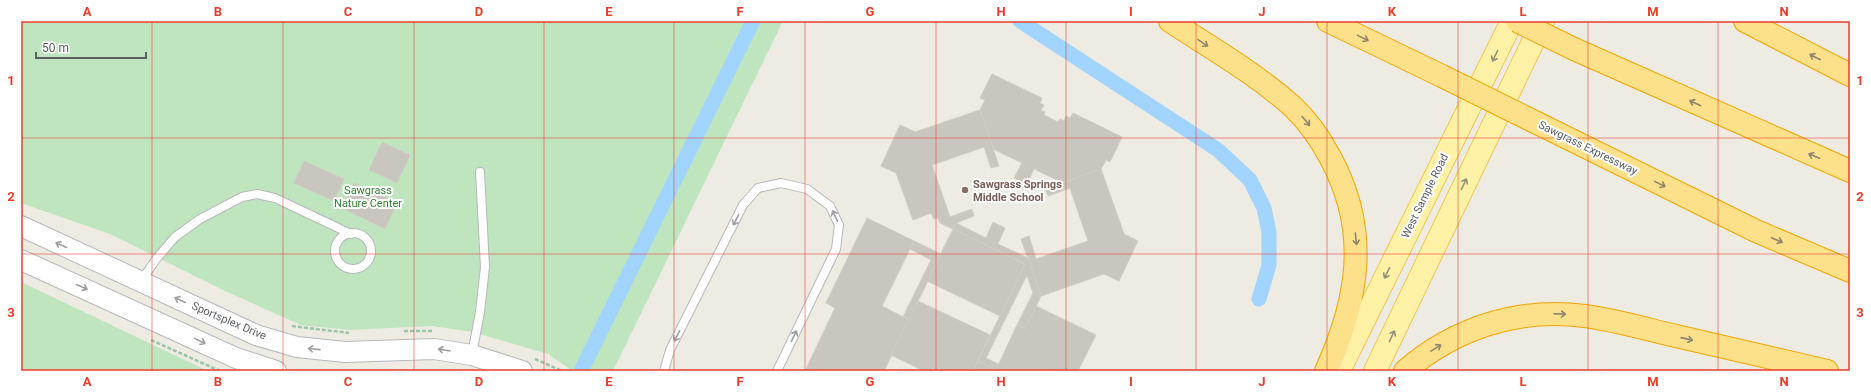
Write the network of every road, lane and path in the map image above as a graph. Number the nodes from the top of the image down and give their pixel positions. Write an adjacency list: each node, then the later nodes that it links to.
1 (1170, 21): 25 (highway, one-way to 25)
2 (1328, 21): 13 (highway, Sawgrass Expressway, one-way to 13, bridge)
3 (1512, 21): 26 (main road, West Sample Road, one-way to 26)
4 (1517, 21): 8 (highway, one-way to 4, bridge)
5 (1543, 21): 27 (main road, one-way to 5)
6 (1745, 21): 7 (highway, one-way to 6)
7 (1850, 75)
8 (1850, 171)
9 (480, 172): 19 (lane)
10 (21, 226): 14 (street, Sportsplex Drive, one-way to 10)
11 (351, 234): 11 (lane); 14 (lane)
12 (21, 260): 21 (street, one-way to 21)
13 (1850, 271)
14 (140, 281): 19 (street, Sportsplex Drive, one-way to 14)
15 (290, 326): 18 (path)
16 (403, 331): 17 (path)
17 (436, 331)
18 (354, 334)
19 (478, 362): 20 (street, Sportsplex Drive)
20 (525, 364): 22 (path)
21 (276, 371)
22 (562, 371)
23 (664, 371): 24 (lane, one-way to 23)
24 (778, 371)
25 (1326, 371)
26 (1339, 371)
27 (1375, 371)
28 (1405, 371): 29 (highway, one-way to 29)
29 (1827, 371)

